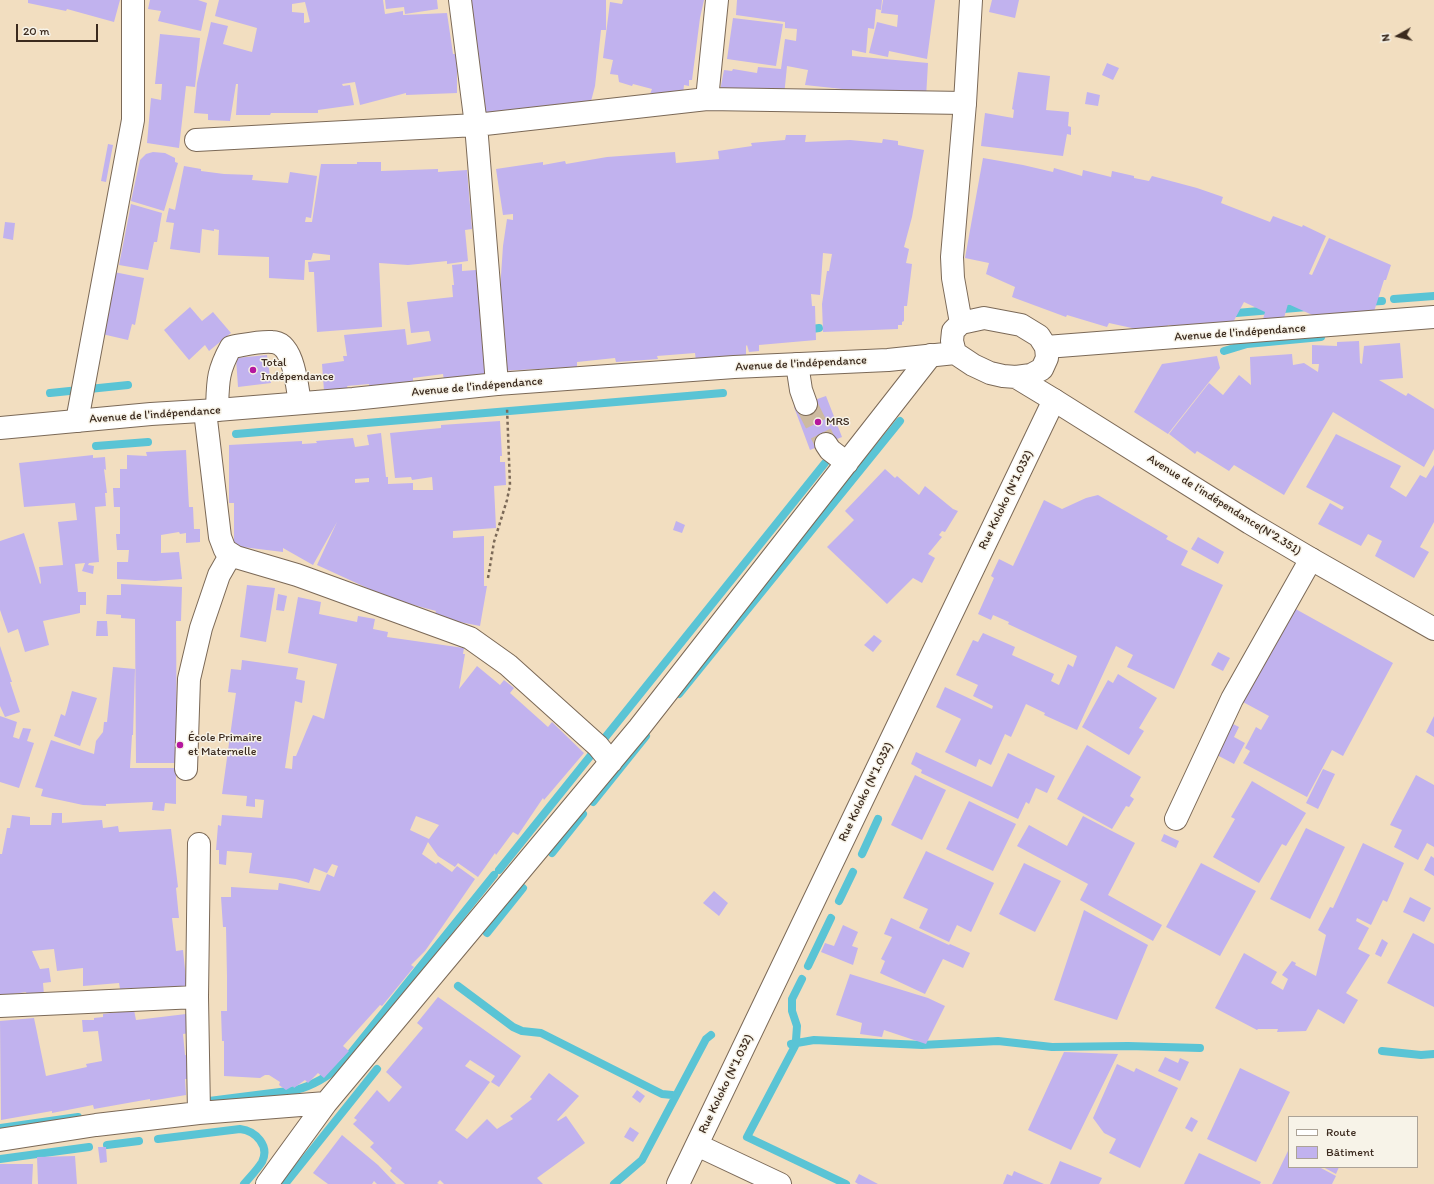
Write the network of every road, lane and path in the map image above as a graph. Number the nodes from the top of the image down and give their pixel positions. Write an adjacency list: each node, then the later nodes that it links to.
1 (133, 0): 21 (street)
2 (460, 0): 7 (street)
3 (717, 0): 5 (street)
4 (971, 0): 6 (street)
5 (707, 99): 6 (street); 7 (street)
6 (965, 103): 10 (street)
7 (476, 125): 8 (street); 16 (street)
8 (196, 140)
9 (1434, 318): 11 (street, Avenue de l'indépendance)
10 (961, 323): 11 (street); 12 (street)
11 (1046, 347): 15 (street)
12 (955, 353): 13 (street, Avenue de l'indépendance); 15 (street)
13 (931, 355): 14 (street, Avenue de l'indépendance); 24 (street)
14 (797, 364): 16 (street, Avenue de l'indépendance); 19 (street)
15 (1016, 377): 17 (street, Avenue de l'indépendance(N°2.351))
16 (502, 384): 18 (street, Avenue de l'indépendance); 27 (path)
17 (1054, 400): 26 (street, Avenue de l'indépendance(N°2.351)); 38 (street, Rue Koloko (N°1.032))
18 (300, 403): 20 (street, Avenue de l'indépendance); 20 (street)
19 (806, 404)
20 (211, 411): 21 (street, Avenue de l'indépendance); 25 (street)
21 (77, 421): 22 (street, Avenue de l'indépendance)
22 (0, 428)
23 (826, 444): 24 (street)
24 (847, 463): 29 (street)
25 (231, 554): 29 (street); 30 (street)
26 (1311, 559): 28 (street, Avenue de l'indépendance(N°2.351)); 31 (street)
27 (488, 578)
28 (1434, 629)
29 (611, 762): 35 (street)
30 (186, 769)
31 (1176, 819)
32 (199, 844): 33 (street)
33 (197, 997): 34 (street); 36 (street)
34 (0, 1006)
35 (326, 1103): 36 (street); 39 (street)
36 (199, 1113): 37 (street)
37 (0, 1140)
38 (697, 1145): 40 (street, Rue Koloko (N°1.032)); 41 (street)
39 (267, 1184)
40 (678, 1184)
41 (780, 1184)

